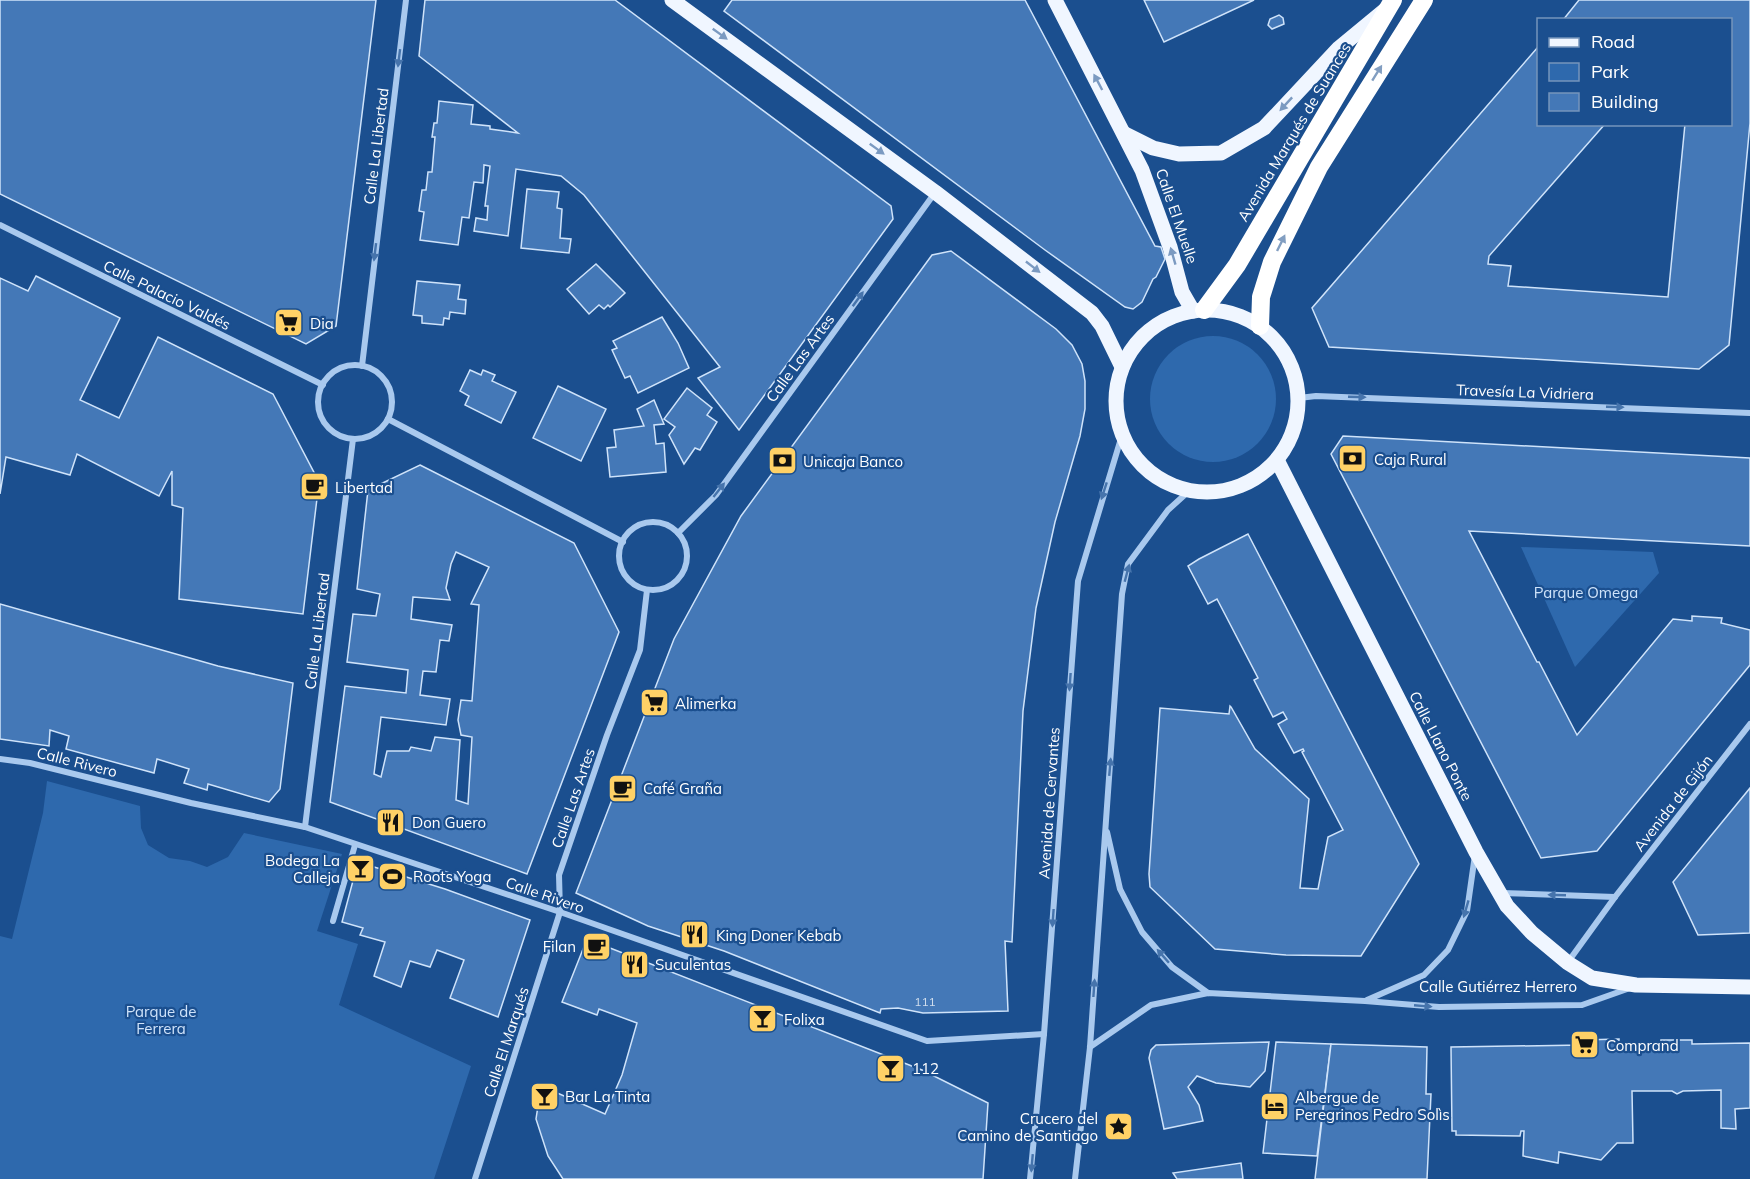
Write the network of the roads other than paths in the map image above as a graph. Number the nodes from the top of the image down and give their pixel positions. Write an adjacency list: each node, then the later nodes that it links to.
1 (406, 0): 11 (street, Calle La Libertad, one-way to 11)
2 (672, 0): 7 (main road, one-way to 7)
3 (1055, 0): 6 (main road, Calle El Muelle, one-way to 3)
4 (1424, 0): 10 (highway, one-way to 4)
5 (1392, 3): 6 (main road, one-way to 6); 9 (highway, Avenida Marqués de Suances)
6 (1125, 134): 9 (main road, Calle El Muelle, one-way to 6)
7 (935, 192): 12 (main road, one-way to 12); 21 (street, Calle Las Artes, one-way to 7)
8 (0, 225): 13 (street, Calle Palacio Valdés)
9 (1198, 310): 10 (main road); 12 (main road)
10 (1260, 326): 14 (main road)
11 (362, 366): 13 (street); 16 (street)
12 (1122, 368): 17 (main road)
13 (322, 385): 18 (street)
14 (1299, 398): 15 (street, Travesía La Vidriera, one-way to 15); 19 (main road)
15 (1750, 413)
16 (388, 419): 18 (street); 22 (street)
17 (1122, 435): 20 (main road); 39 (street, Avenida de Cervantes, one-way to 39)
18 (353, 439): 27 (street, Calle La Libertad)
19 (1277, 460): 20 (main road); 29 (main road, Calle Llano Ponte)
20 (1189, 491): 26 (street, one-way to 20)
21 (678, 532): 22 (street); 23 (street)
22 (622, 542): 23 (street)
23 (647, 590): 32 (street, Calle Las Artes)
24 (1750, 724): 31 (street, Avenida de Gijón)
25 (0, 759): 27 (street, Calle Rivero)
26 (1105, 825): 37 (street, one-way to 26); 40 (street, one-way to 26)
27 (304, 826): 28 (street, Calle Rivero)
28 (355, 845): 32 (street, Calle Rivero); 33 (street)
29 (1476, 852): 30 (main road, Calle Llano Ponte); 38 (street, one-way to 38)
30 (1499, 893): 31 (street, one-way to 30); 34 (main road, Calle Llano Ponte)
31 (1615, 897): 34 (street, Avenida de Gijón)
32 (560, 912): 39 (street, Calle Rivero); 41 (street, Calle El Marqués)
33 (333, 921)
34 (1568, 963): 35 (main road, Calle Llano Ponte)
35 (1636, 985): 36 (main road, Calle Gutiérrez Herrero); 38 (street, Calle Gutiérrez Herrero, one-way to 35)
36 (1750, 987)
37 (1208, 993): 38 (street, Calle Gutiérrez Herrero); 40 (street, Calle Gutiérrez Herrero)
38 (1365, 1001)
39 (1044, 1034): 42 (street, Avenida de Cervantes, one-way to 42)
40 (1090, 1047): 43 (street)
41 (475, 1179)
42 (1030, 1179)
43 (1075, 1179)

